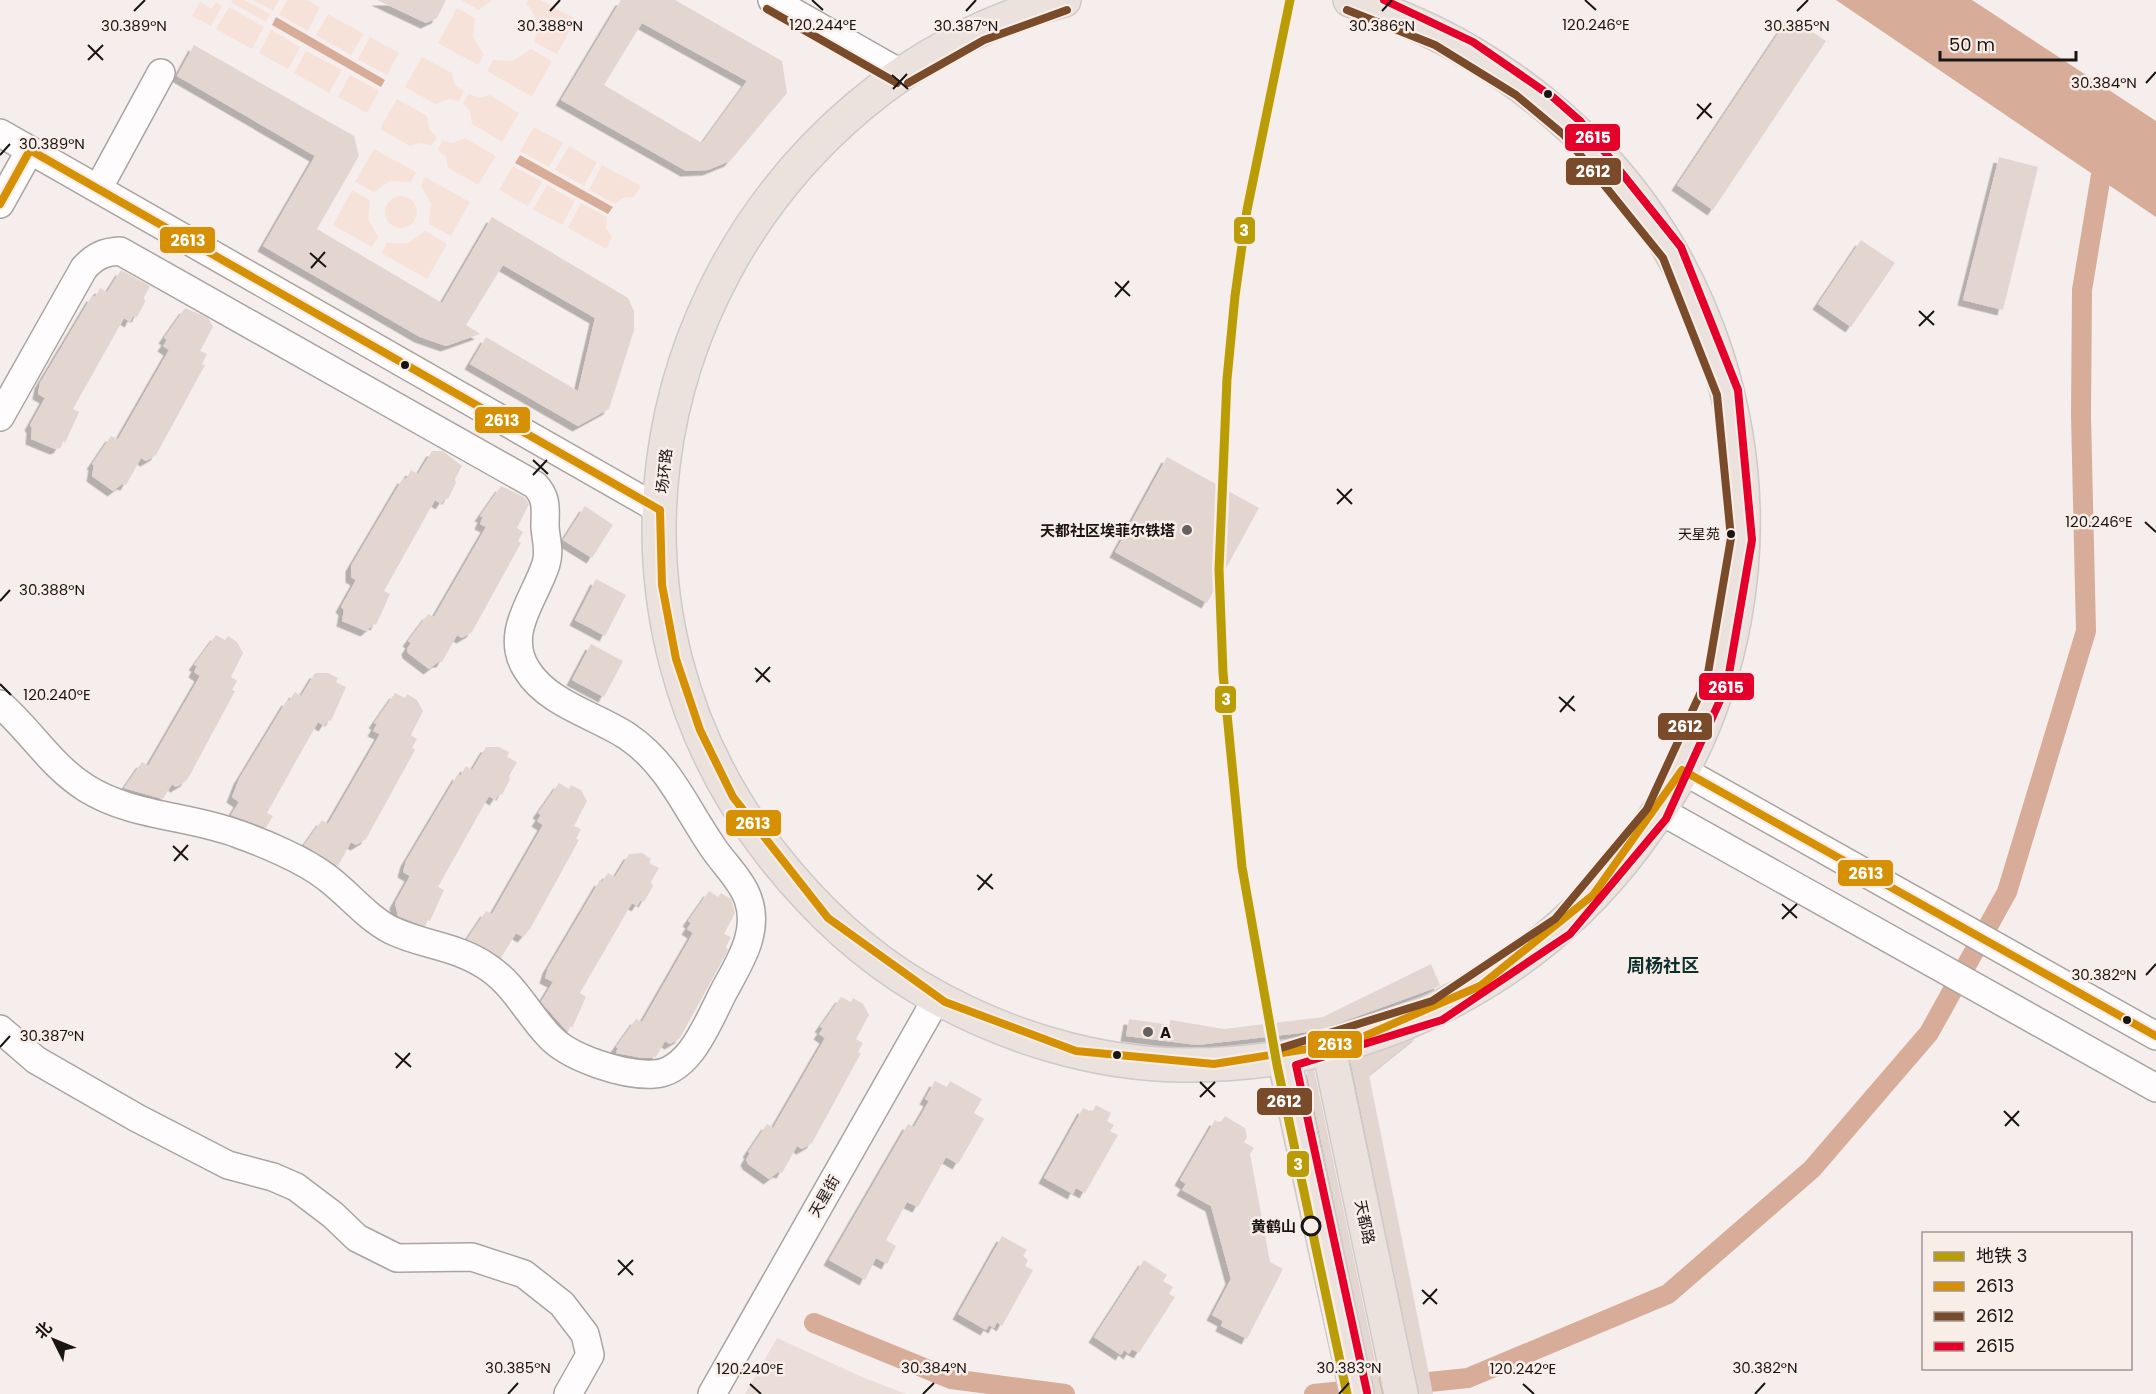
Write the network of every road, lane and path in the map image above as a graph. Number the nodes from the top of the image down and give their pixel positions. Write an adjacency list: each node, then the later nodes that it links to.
1 (772, 0): 5 (street)
2 (1064, 0): 5 (main road, 场环路)
3 (1350, 0): 15 (main road, 场环路)
4 (161, 73): 8 (street)
5 (902, 74): 13 (main road, 场环路)
6 (0, 133): 7 (street)
7 (30, 150): 8 (street); 9 (street)
8 (98, 189): 10 (street)
9 (0, 204)
10 (358, 338): 11 (street); 13 (street)
11 (340, 374): 12 (street); 14 (street)
12 (0, 417)
13 (660, 510): 17 (main road, 场环路)
14 (0, 704)
15 (1682, 770): 16 (main road, 场环路); 19 (street)
16 (1659, 810): 20 (main road, 场环路); 22 (street)
17 (937, 998): 21 (main road, 场环路); 24 (street, 天星街)
18 (0, 1029): 23 (street)
19 (2156, 1036)
20 (1329, 1049): 21 (main road, 场环路); 26 (main road, 天都路)
21 (1284, 1058): 25 (main road)
22 (2156, 1088)
23 (568, 1394)
24 (712, 1394)
25 (1357, 1394)
26 (1401, 1394)

